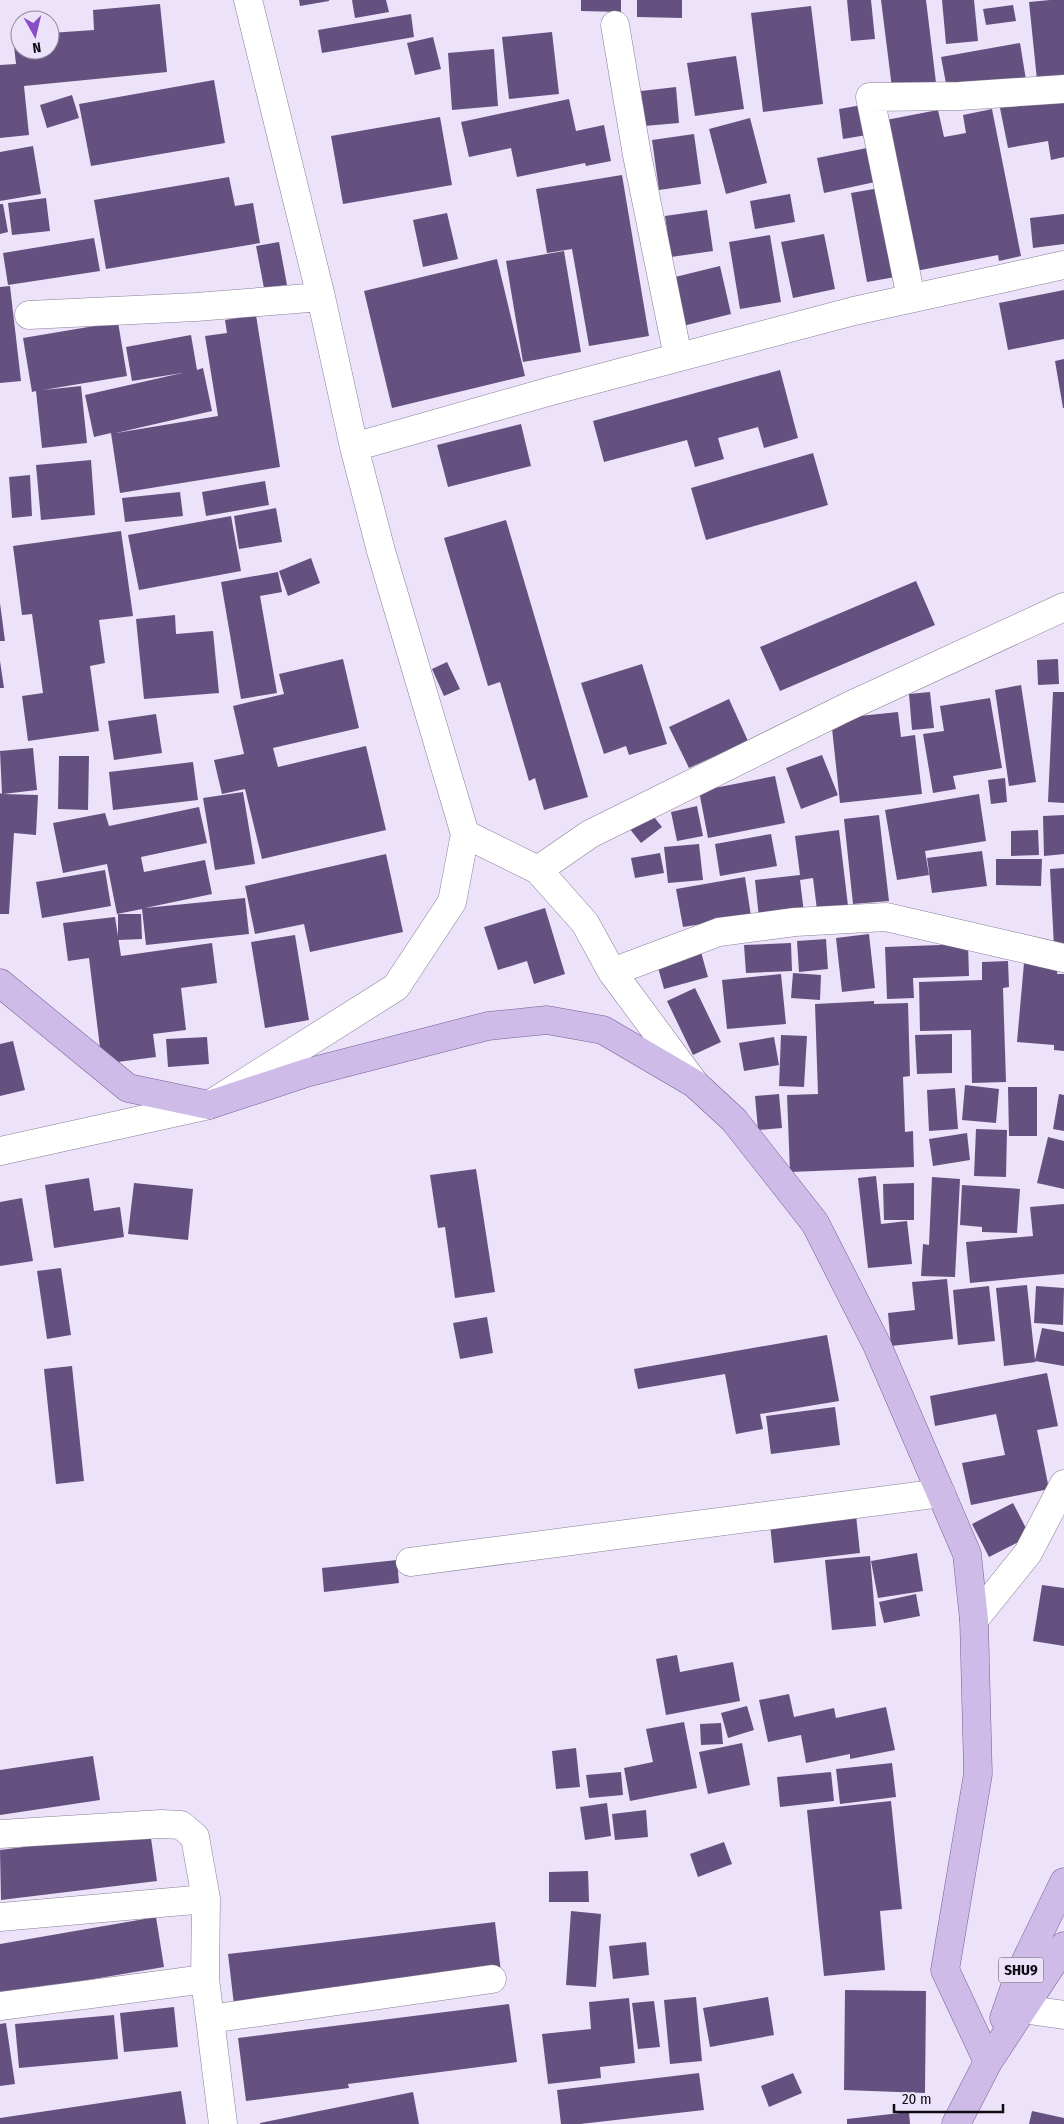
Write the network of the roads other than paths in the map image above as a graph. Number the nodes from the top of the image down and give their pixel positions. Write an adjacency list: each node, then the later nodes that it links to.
1 (248, 0): 5 (street)
2 (615, 25): 8 (street)
3 (1064, 89): 6 (street)
4 (1064, 265): 6 (street)
5 (321, 297): 7 (street); 9 (street)
6 (911, 298): 8 (street)
7 (30, 315)
8 (678, 357): 9 (street)
9 (354, 448): 11 (street)
10 (1064, 607): 12 (street)
11 (465, 834): 12 (street); 17 (street)
12 (538, 870): 14 (street)
13 (1064, 958): 14 (street)
14 (612, 972): 16 (street)
15 (0, 983): 17 (main road)
16 (695, 1084): 17 (main road); 20 (main road)
17 (208, 1105): 18 (street)
18 (0, 1151)
19 (1064, 1484): 22 (street)
20 (941, 1493): 21 (street); 22 (main road)
21 (410, 1562)
22 (974, 1620): 34 (main road)
23 (0, 1834): 25 (street)
24 (1064, 1882): 34 (main road, SHU9)
25 (206, 1899): 26 (street); 28 (street)
26 (0, 1917)
27 (1064, 1946): 31 (main road, SHU9)
28 (205, 1979): 30 (street); 33 (street)
29 (492, 1979): 33 (street)
30 (0, 2006)
31 (1022, 2009): 32 (street); 34 (main road, SHU9)
32 (1064, 2015)
33 (210, 2019): 35 (street)
34 (988, 2062): 36 (main road, SHU9)
35 (223, 2124)
36 (956, 2124)

